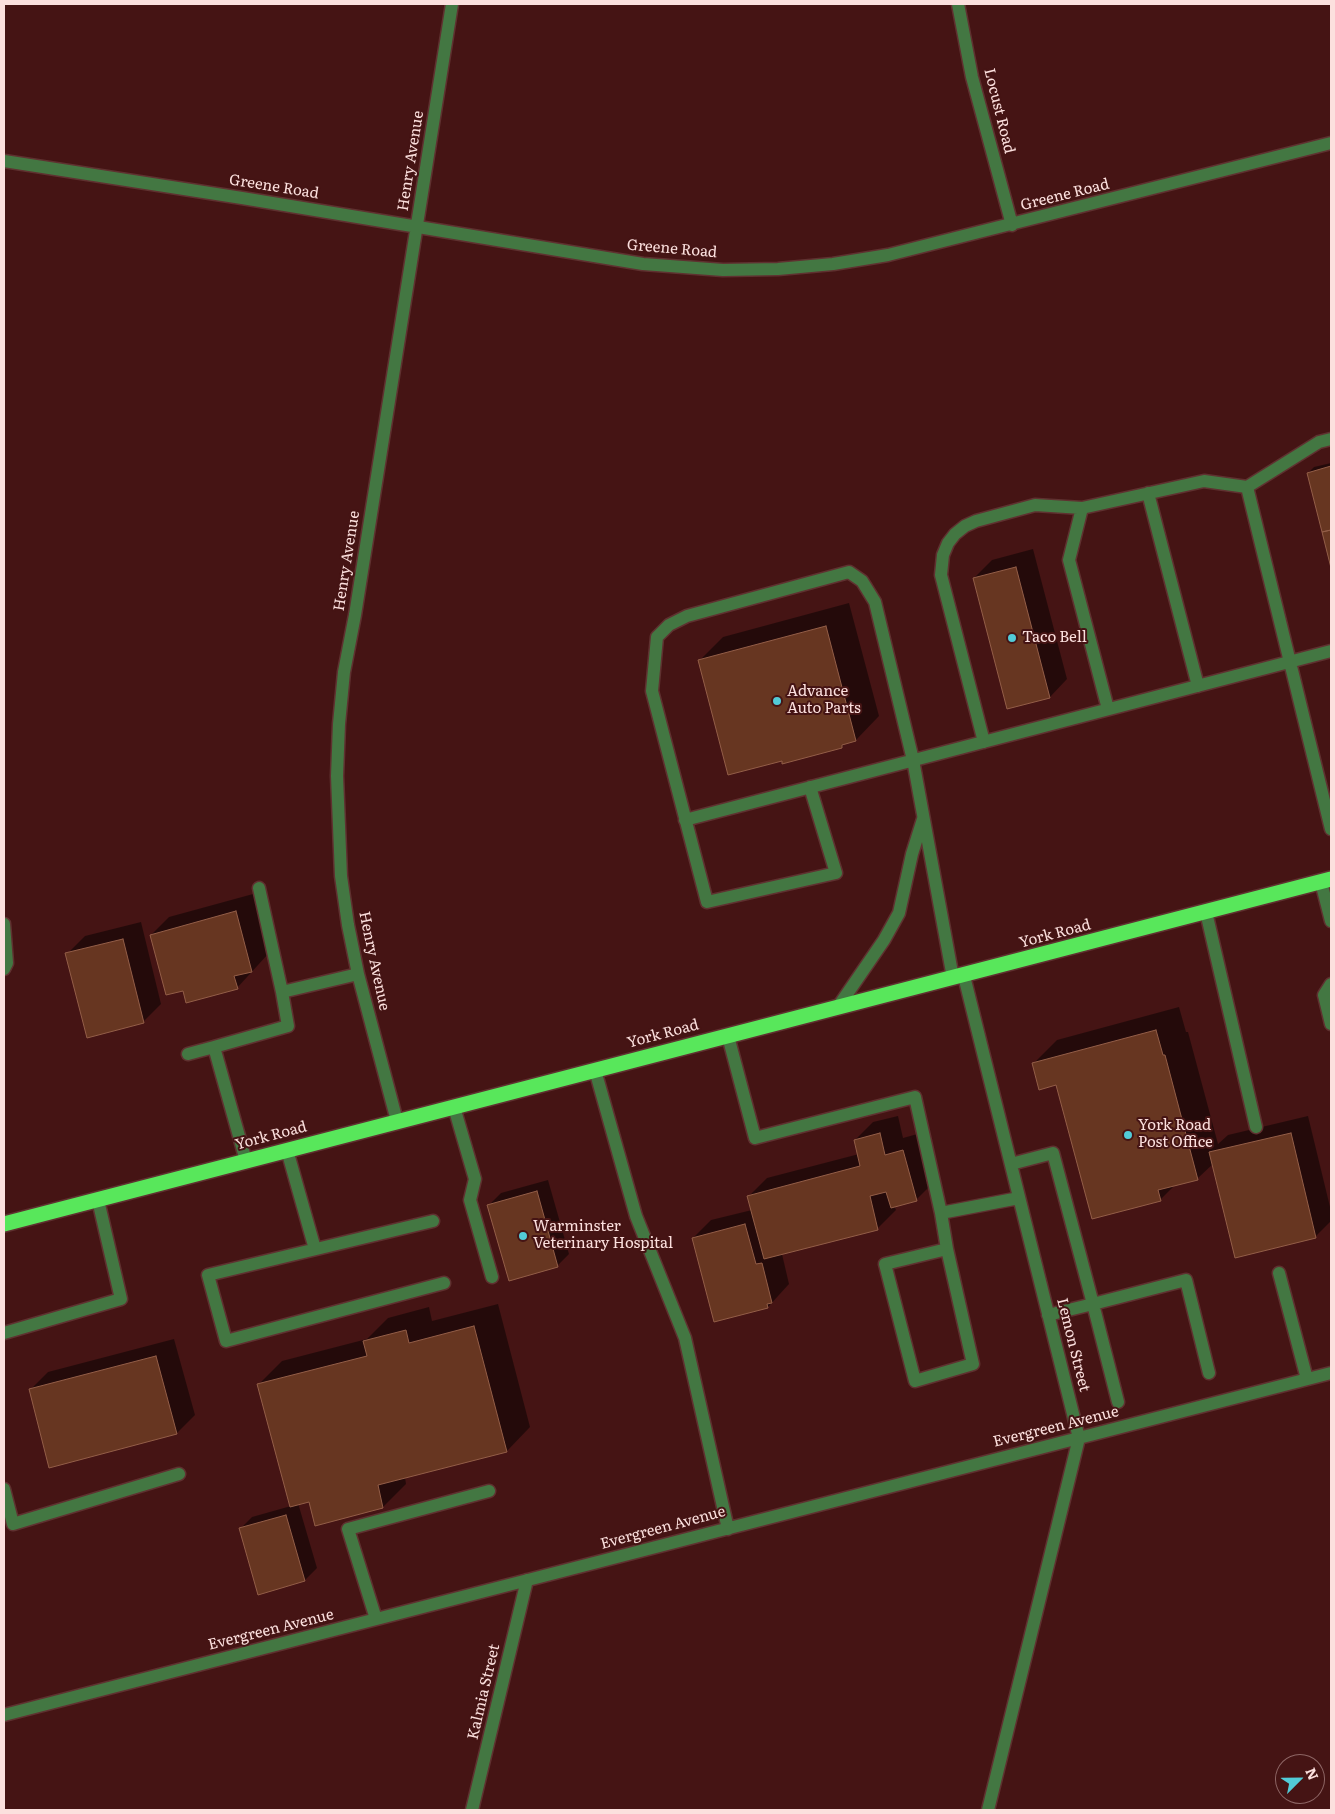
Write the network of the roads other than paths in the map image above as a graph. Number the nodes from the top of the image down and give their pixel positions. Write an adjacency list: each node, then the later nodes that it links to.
1 (452, 4): 6 (street, Henry Avenue)
2 (958, 4): 5 (street, Locust Road)
3 (1331, 143): 5 (street, Greene Road)
4 (4, 161): 6 (street, Greene Road)
5 (1012, 225): 6 (street, Greene Road)
6 (417, 228): 27 (street, Henry Avenue)
7 (1331, 439): 8 (street)
8 (1248, 487): 9 (street); 12 (street)
9 (1148, 493): 10 (street); 13 (street)
10 (1082, 508): 14 (street); 15 (street)
11 (1331, 651): 12 (street)
12 (1290, 662): 13 (street); 20 (street)
13 (1198, 686): 14 (street)
14 (1108, 709): 15 (street)
15 (984, 742): 16 (street)
16 (913, 760): 17 (street); 18 (street, Lemon Street); 19 (street, Lemon Street)
17 (810, 787): 19 (street); 19 (street)
18 (923, 816): 28 (street, Lemon Street); 31 (street)
19 (685, 820)
20 (1331, 829)
21 (1326, 880): 23 (highway, York Road); 24 (street)
22 (258, 888): 30 (street)
23 (1206, 912): 28 (highway, York Road); 39 (street)
24 (1331, 921)
25 (4, 924): 26 (street)
26 (4, 969)
27 (358, 974): 30 (street); 38 (street, Henry Avenue)
28 (959, 977): 31 (highway, York Road); 42 (street, Lemon Street)
29 (1331, 984): 32 (street)
30 (282, 992): 34 (street)
31 (838, 1007): 33 (highway, York Road)
32 (1331, 1024)
33 (728, 1036): 36 (highway, York Road); 45 (street)
34 (214, 1047): 35 (street); 41 (street)
35 (188, 1054)
36 (595, 1070): 37 (highway, York Road); 64 (street)
37 (454, 1107): 38 (highway, York Road); 51 (street)
38 (397, 1122): 40 (highway, York Road)
39 (1256, 1127)
40 (287, 1150): 41 (highway, York Road); 49 (street)
41 (246, 1161): 44 (highway, York Road)
42 (1011, 1164): 43 (street, Lemon Street); 53 (street)
43 (1019, 1198): 45 (street); 54 (street, Lemon Street)
44 (98, 1200): 47 (highway, York Road); 55 (street)
45 (941, 1213): 48 (street)
46 (434, 1222): 49 (street)
47 (4, 1224)
48 (947, 1249): 48 (street)
49 (315, 1250): 52 (street)
50 (1279, 1273): 58 (street)
51 (492, 1277)
52 (444, 1283)
53 (1093, 1304): 54 (street); 56 (street); 59 (street)
54 (1048, 1315): 60 (street, Lemon Street)
55 (4, 1333)
56 (1210, 1373)
57 (1331, 1373): 58 (street, Evergreen Avenue)
58 (1307, 1379): 60 (street, Evergreen Avenue)
59 (1118, 1402)
60 (1079, 1438): 64 (street, Evergreen Avenue); 69 (street, Lemon Street)
61 (179, 1474): 62 (street)
62 (4, 1490)
63 (489, 1491): 66 (street)
64 (728, 1528): 65 (street, Evergreen Avenue)
65 (527, 1580): 66 (street, Evergreen Avenue); 68 (street, Kalmia Street)
66 (376, 1620): 67 (street, Evergreen Avenue)
67 (4, 1715)
68 (472, 1810)
69 (988, 1810)

